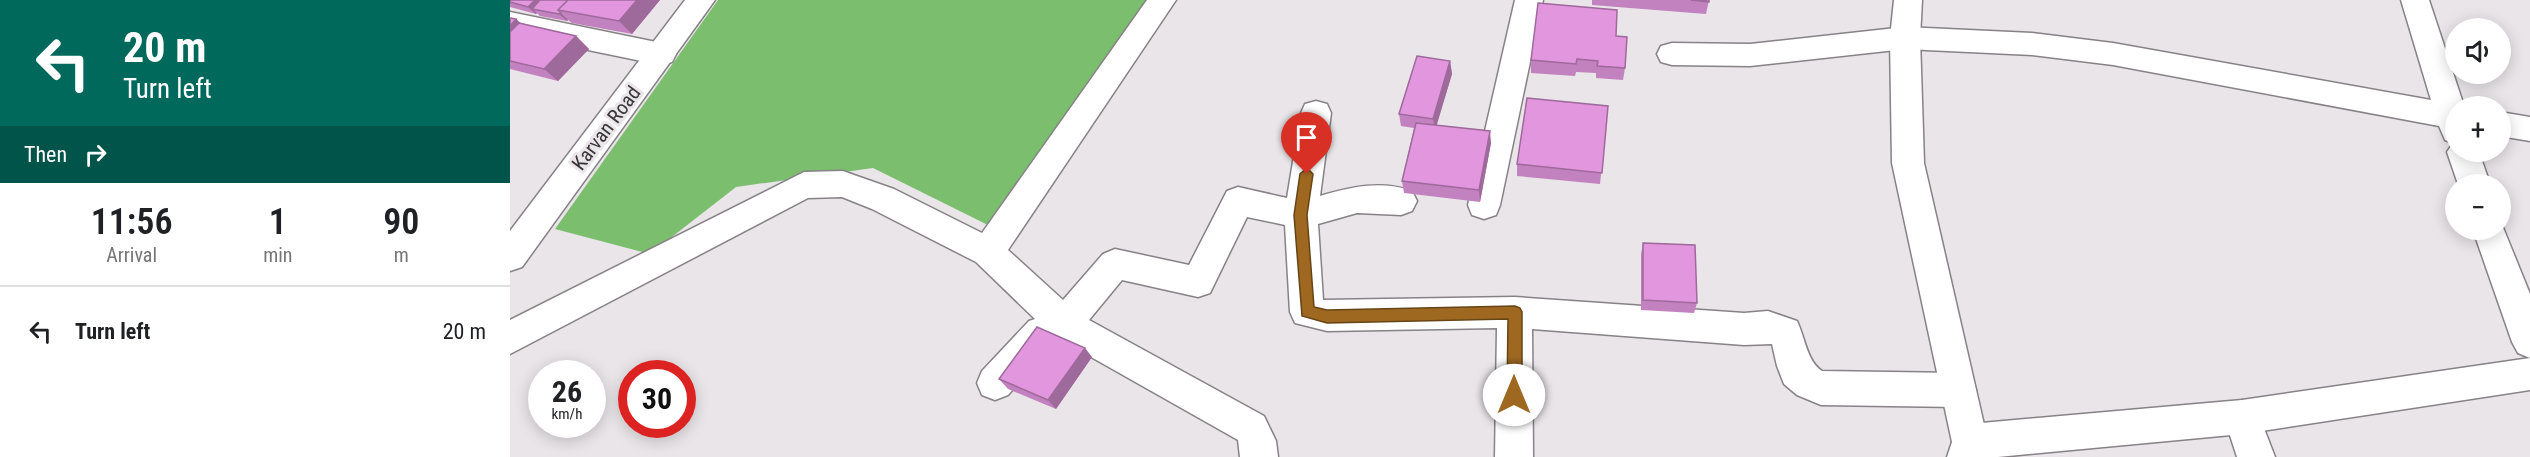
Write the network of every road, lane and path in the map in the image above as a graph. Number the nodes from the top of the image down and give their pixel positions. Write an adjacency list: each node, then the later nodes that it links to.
1 (701, 0): 8 (street, Karvan Road)
2 (1162, 0): 19 (street)
3 (1529, 0): 16 (street)
4 (1908, 0): 7 (street)
5 (2415, 0): 10 (street)
6 (510, 23): 8 (street)
7 (1905, 38): 9 (street); 12 (street); 27 (street)
8 (661, 54): 20 (street, Karvan Road)
9 (1672, 54)
10 (2446, 96)
11 (1316, 113): 17 (street)
12 (2445, 119)
13 (2511, 126): 14 (street)
14 (2530, 129)
15 (1401, 201): 17 (street)
16 (1484, 204)
17 (1300, 215): 21 (street); 22 (street)
18 (2494, 240): 24 (street)
19 (988, 252): 22 (street); 23 (street)
20 (510, 257)
21 (1515, 312): 27 (street); 31 (street)
22 (1064, 324): 26 (street); 30 (street)
23 (510, 338)
24 (2530, 342)
25 (2530, 375): 28 (street)
26 (996, 383)
27 (1958, 390): 29 (street)
28 (2242, 417): 29 (street); 32 (street)
29 (1968, 450)
30 (1259, 457)
31 (1514, 457)
32 (2256, 457)

